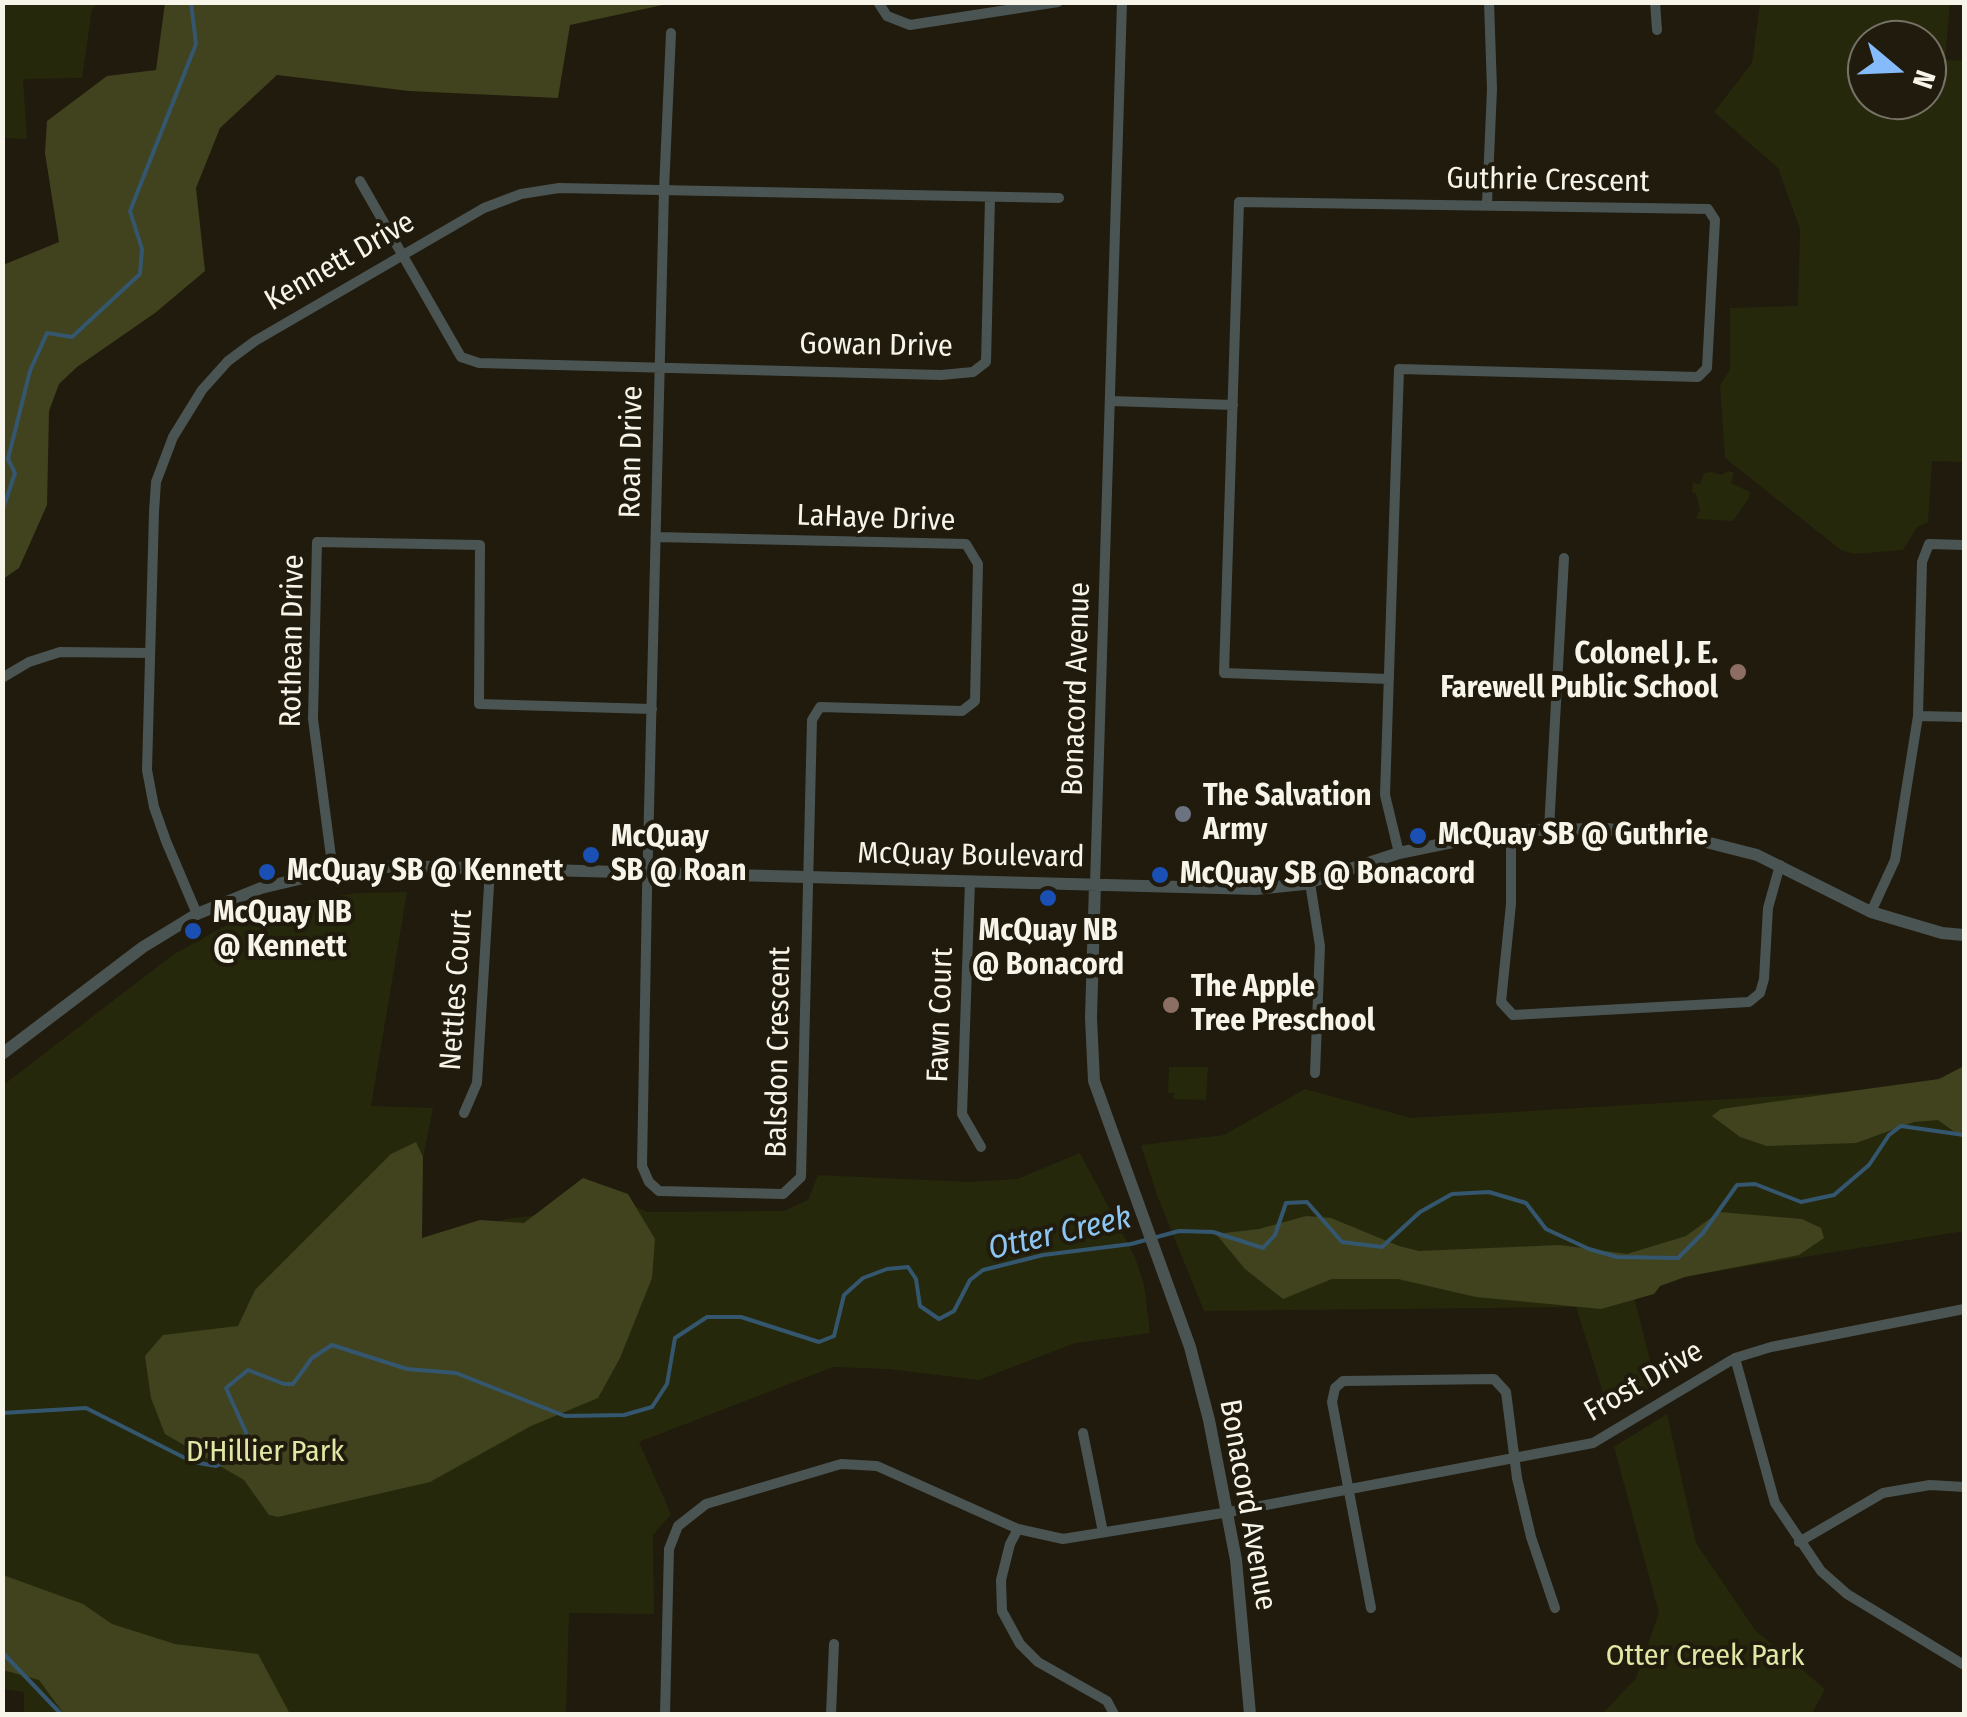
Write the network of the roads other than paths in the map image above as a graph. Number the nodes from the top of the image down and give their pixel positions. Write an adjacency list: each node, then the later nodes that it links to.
1 (878, 2): 2 (street)
2 (1058, 2)
3 (1122, 2): 15 (street, Bonacord Avenue)
4 (1489, 2): 12 (street)
5 (1655, 2): 6 (street)
6 (1657, 30)
7 (671, 33): 9 (street, Roan Drive)
8 (360, 181): 13 (street)
9 (664, 190): 10 (street, Kennett Drive); 13 (street, Kennett Drive); 14 (street, Roan Drive)
10 (990, 198): 11 (street, Kennett Drive); 14 (street, Gowan Drive)
11 (1060, 198)
12 (1487, 204): 16 (street, Guthrie Crescent); 22 (street, Guthrie Crescent)
13 (401, 256): 14 (street); 20 (street, Kennett Drive)
14 (659, 366): 17 (street, Roan Drive)
15 (1111, 401): 16 (street); 36 (street, Bonacord Avenue)
16 (1233, 404): 22 (street, Guthrie Crescent)
17 (656, 536): 23 (street, Roan Drive); 33 (street, LaHaye Drive)
18 (1964, 545): 24 (street)
19 (1564, 558): 26 (street)
20 (150, 653): 21 (street); 38 (street, Kennett Drive)
21 (2, 678)
22 (1388, 679): 28 (street, Guthrie Crescent)
23 (652, 708): 31 (street, Rothean Drive); 32 (street, Roan Drive)
24 (1918, 716): 25 (street); 37 (street)
25 (1964, 717)
26 (1548, 829): 27 (street, McQuay Boulevard); 29 (street, McQuay Boulevard)
27 (1511, 832): 28 (street, McQuay Boulevard); 29 (street)
28 (1399, 853): 35 (street, McQuay Boulevard)
29 (1780, 865): 37 (street, McQuay Boulevard)
30 (490, 869): 31 (street, McQuay Boulevard); 32 (street, McQuay Boulevard); 42 (street, Nettles Court)
31 (333, 872): 38 (street, McQuay Boulevard)
32 (648, 873): 33 (street, McQuay Boulevard); 33 (street, Balsdon Crescent)
33 (808, 876): 34 (street, McQuay Boulevard)
34 (970, 880): 36 (street, McQuay Boulevard); 43 (street, Fawn Court)
35 (1310, 882): 36 (street, McQuay Boulevard); 41 (street)
36 (1095, 884): 50 (street, Bonacord Avenue)
37 (1870, 912): 39 (street, McQuay Boulevard)
38 (197, 914): 40 (street, McQuay Boulevard)
39 (1964, 935)
40 (2, 1054)
41 (1315, 1073)
42 (464, 1113)
43 (981, 1146)
44 (1964, 1309): 45 (street, Frost Drive)
45 (1736, 1358): 47 (street, Frost Drive); 53 (street)
46 (1083, 1433): 52 (street)
47 (1514, 1459): 49 (street, Frost Drive); 49 (street); 55 (street)
48 (1964, 1487): 53 (street)
49 (1348, 1488): 50 (street, Frost Drive); 54 (street)
50 (1228, 1512): 52 (street, Frost Drive); 61 (street, Bonacord Avenue)
51 (1018, 1529): 52 (street, Frost Drive); 58 (street, Frost Drive); 60 (street)
52 (1102, 1532)
53 (1799, 1542): 57 (street)
54 (1371, 1608)
55 (1555, 1608)
56 (834, 1644): 59 (street)
57 (1964, 1665)
58 (664, 1714)
59 (831, 1714)
60 (1114, 1714)
61 (1250, 1714)

